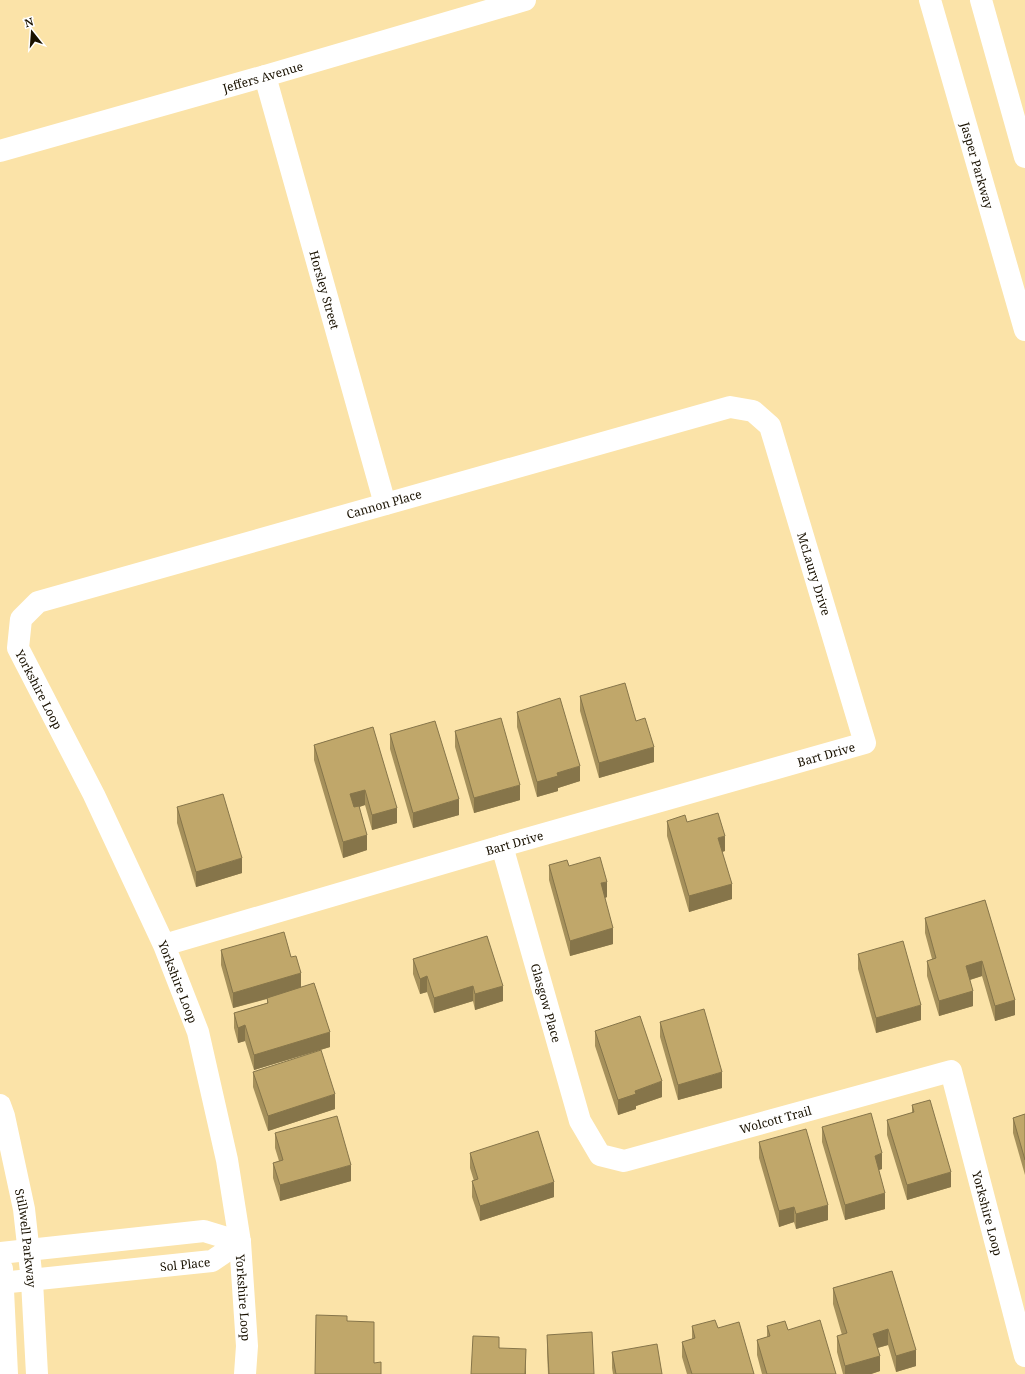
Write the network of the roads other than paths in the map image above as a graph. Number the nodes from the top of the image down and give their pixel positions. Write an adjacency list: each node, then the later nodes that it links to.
1 (525, 0): 4 (street, Jeffers Avenue)
2 (930, 0): 7 (street, Jasper Parkway)
3 (981, 0): 6 (street)
4 (265, 76): 5 (street, Jeffers Avenue); 9 (street, Horsley Street)
5 (0, 151)
6 (1025, 157)
7 (1025, 330)
8 (753, 411): 9 (street, Cannon Place); 11 (street, McLaury Drive)
9 (385, 504): 10 (street, Cannon Place)
10 (22, 618): 13 (street, Yorkshire Loop)
11 (865, 743): 12 (street, Bart Drive)
12 (502, 846): 13 (street, Bart Drive); 16 (street, Glasgow Place)
13 (164, 945): 17 (street, Yorkshire Loop)
14 (951, 1071): 16 (street, Wolcott Trail); 22 (street, Yorkshire Loop)
15 (0, 1105): 19 (street, Stillwell Parkway)
16 (600, 1155)
17 (240, 1242): 19 (street); 20 (street, Sol Place); 25 (street, Yorkshire Loop)
18 (0, 1251): 19 (street); 21 (street)
19 (28, 1251): 20 (street, Stillwell Parkway)
20 (32, 1281): 21 (street, Sol Place); 24 (street, Stillwell Parkway)
21 (1, 1283): 23 (street)
22 (1025, 1356)
23 (7, 1374)
24 (38, 1374)
25 (245, 1374)

